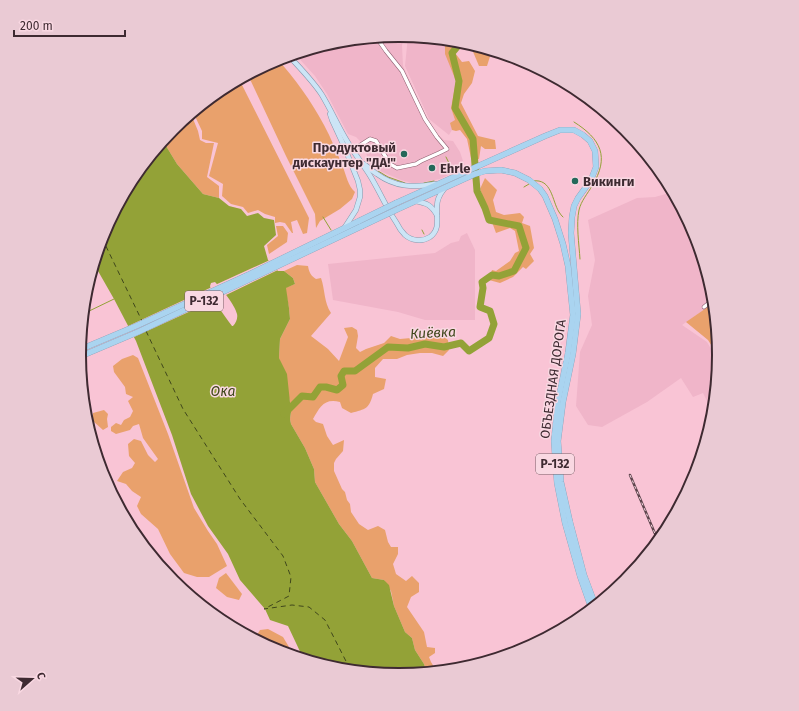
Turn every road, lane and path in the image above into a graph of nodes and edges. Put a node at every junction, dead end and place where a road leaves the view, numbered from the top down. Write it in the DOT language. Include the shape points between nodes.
graph roads {
  1 [pos="380,43"];
  2 [pos="294,61"];
  3 [pos="329,108"];
  4 [pos="353,150"];
  5 [pos="359,160"];
  6 [pos="443,185"];
  7 [pos="414,201"];
  8 [pos="397,206"];
  9 [pos="438,218"];
  10 [pos="360,224"];
  11 [pos="345,228"];
  12 [pos="327,240"];
  13 [pos="708,304"];
  14 [pos="704,307"];
  15 [pos="575,314"];
  16 [pos="86,347"];
  17 [pos="86,354"];
  18 [pos="594,601"];
  19 [pos="590,604"];
  1 -- 4 [label="street" via="402,71 436,137 447,149 416,164 397,168 390,164 376,142 370,139"];
  2 -- 3 [label="main road" via="314,83"];
  3 -- 4 [label="main road"];
  3 -- 11 [label="main road" via="360,190 356,210"];
  4 -- 5 [label="main road"];
  5 -- 6 [label="main road" via="376,174 395,183 414,187"];
  5 -- 9 [label="main road" via="379,191 388,211 406,236 413,240 429,237 437,227"];
  6 -- 7 [label="highway, Р-132"];
  6 -- 8 [label="highway, Р-132"];
  6 -- 9 [label="main road" via="437,206"];
  6 -- 15 [label="highway, Р-132" via="474,174 501,170 515,173 540,189 564,244"];
  6 -- 15 [label="highway, Р-132" via="560,130 574,130 590,141 595,151 596,167 591,180 574,206 572,218"];
  7 -- 8 [label="highway, Р-132"];
  7 -- 9 [label="main road" via="429,205"];
  8 -- 10 [label="highway, Р-132, bridge"];
  10 -- 11 [label="highway, Р-132"];
  10 -- 12 [label="highway, Р-132"];
  11 -- 12 [label="highway, Р-132"];
  12 -- 16 [label="highway, Р-132"];
  12 -- 17 [label="highway, Р-132" via="138,332"];
  13 -- 14 [label="street"];
  15 -- 18 [label="highway, ОБЪЕЗДНАЯ ДОРОГА / Р-132" via="573,354 558,441 562,482 570,522"];
  15 -- 19 [label="highway, ОБЪЕЗДНАЯ ДОРОГА / Р-132" via="558,401 554,441 556,483"];
}
